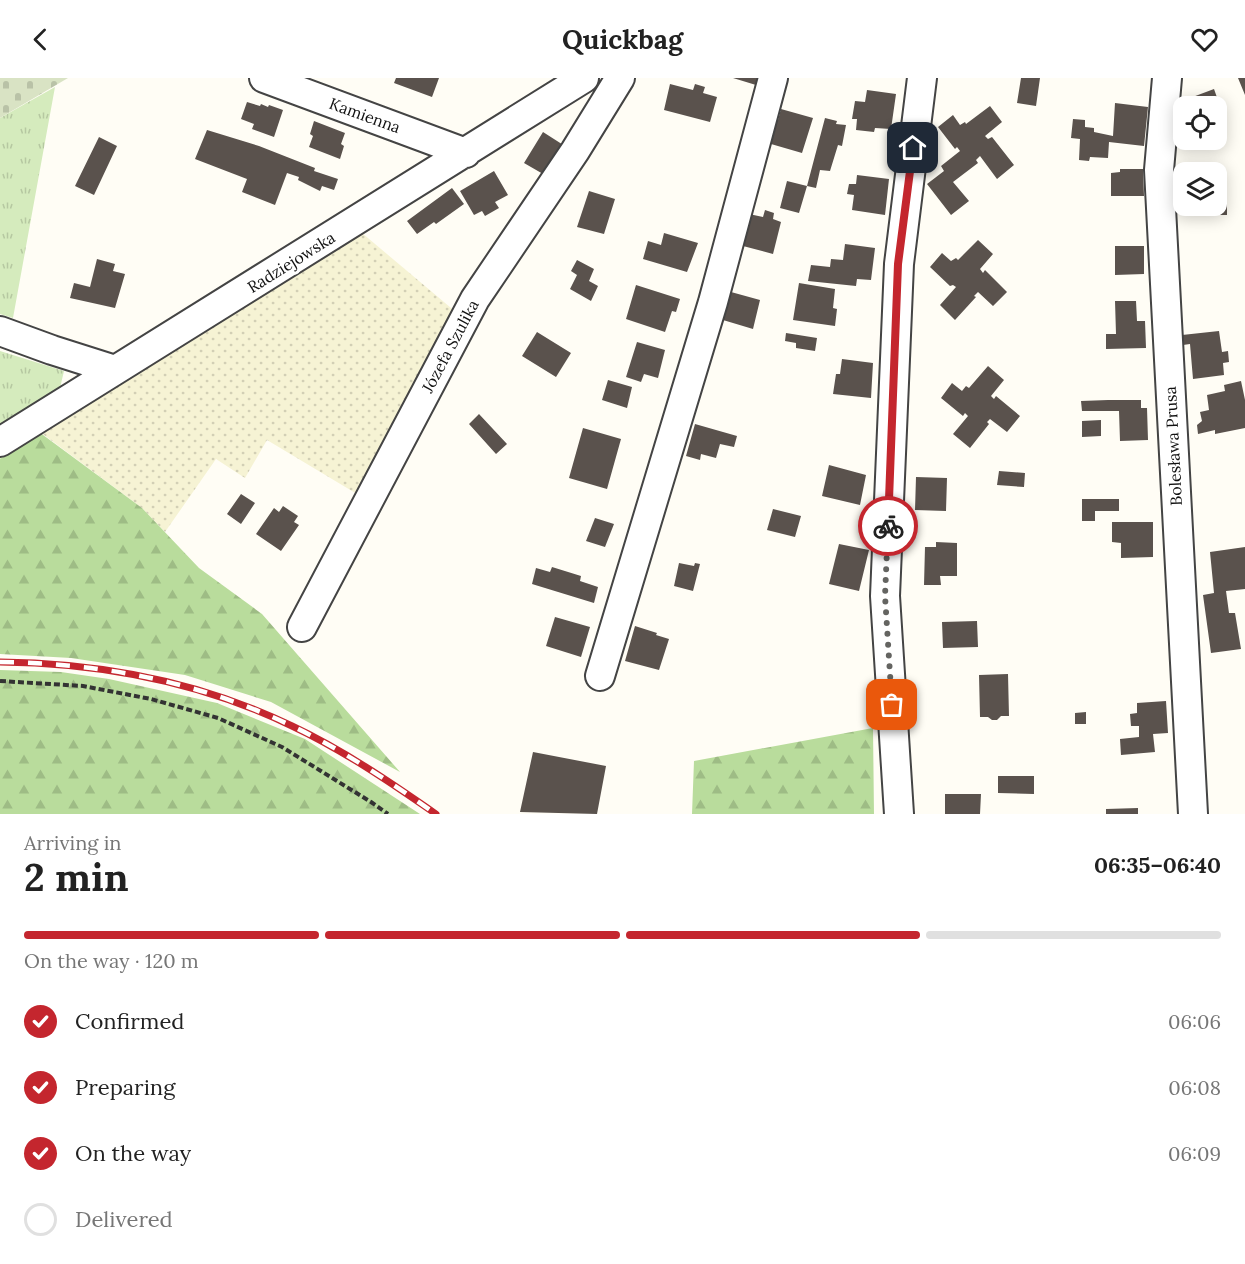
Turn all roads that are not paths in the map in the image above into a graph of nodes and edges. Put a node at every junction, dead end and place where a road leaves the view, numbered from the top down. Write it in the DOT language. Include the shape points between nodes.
graph roads {
  1 [pos="264,78"];
  2 [pos="584,78"];
  3 [pos="620,78"];
  4 [pos="773,78"];
  5 [pos="922,78"];
  6 [pos="1167,78"];
  7 [pos="466,153"];
  8 [pos="0,331"];
  9 [pos="115,370"];
  10 [pos="0,442"];
  11 [pos="302,627"];
  12 [pos="600,676"];
  13 [pos="899,814"];
  14 [pos="1193,814"];
  1 -- 7 [label="street, Kamienna"];
  2 -- 7 [label="street"];
  3 -- 11 [label="street, Józefa Szulika" via="475,299"];
  4 -- 12 [label="street" via="713,302"];
  5 -- 13 [label="street" via="898,264 885,596"];
  6 -- 14 [label="street, Bolesława Prusa" via="1158,170"];
  7 -- 9 [label="street, Radziejowska"];
  8 -- 9 [label="street"];
  9 -- 10 [label="street, Radziejowska"];
}
